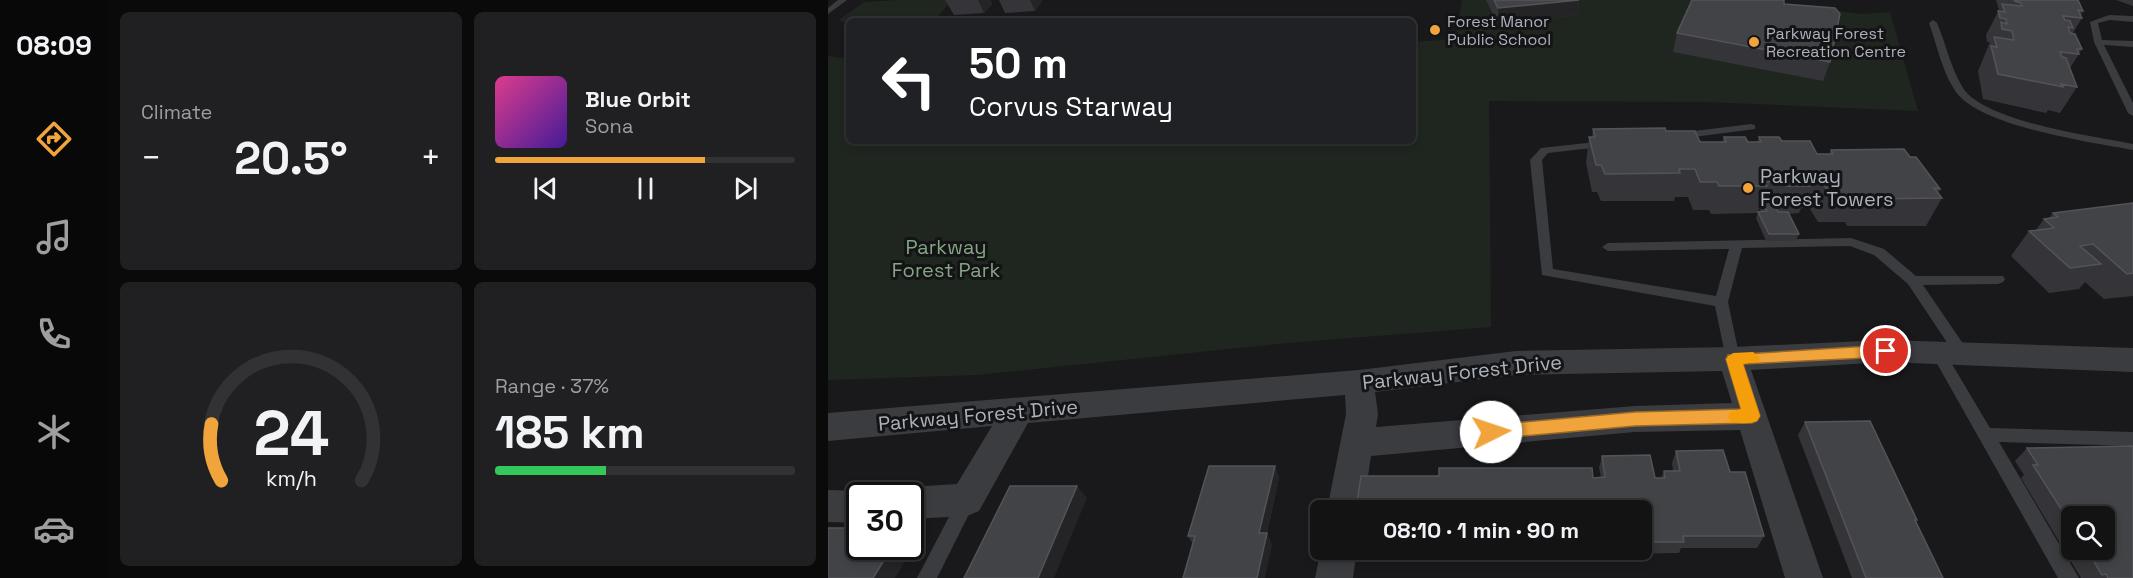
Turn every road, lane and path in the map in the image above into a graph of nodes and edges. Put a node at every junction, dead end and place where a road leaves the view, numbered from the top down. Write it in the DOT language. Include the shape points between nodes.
graph roads {
  1 [pos="843,0"];
  2 [pos="828,12"];
  3 [pos="2133,19"];
  4 [pos="1933,23"];
  5 [pos="2098,42"];
  6 [pos="2133,45"];
  7 [pos="2116,79"];
  8 [pos="2133,85"];
  9 [pos="2133,113"];
  10 [pos="1751,128"];
  11 [pos="1670,136"];
  12 [pos="1623,142"];
  13 [pos="2133,147"];
  14 [pos="1737,244"];
  15 [pos="1608,247"];
  16 [pos="1998,279"];
  17 [pos="1913,281"];
  18 [pos="1721,302"];
  19 [pos="1950,354"];
  20 [pos="1733,359"];
  21 [pos="2129,365"];
  22 [pos="1359,382"];
  23 [pos="1018,412"];
  24 [pos="1752,416"];
  25 [pos="828,427"];
  26 [pos="1986,435"];
  27 [pos="2133,439"];
  28 [pos="1355,443"];
  29 [pos="967,500"];
  30 [pos="1346,500"];
  31 [pos="924,502"];
  32 [pos="828,506"];
  33 [pos="846,507"];
  34 [pos="1337,560"];
  35 [pos="927,578"];
  36 [pos="1334,578"];
  37 [pos="1804,578"];
  38 [pos="2069,578"];
  1 -- 2 [label="lane"];
  3 -- 5 [label="lane" via="2094,22"];
  4 -- 13 [label="lane" via="1961,93 1982,111"];
  5 -- 6 [label="lane"];
  5 -- 7 [label="lane"];
  7 -- 8 [label="lane"];
  7 -- 9 [label="lane"];
  10 -- 11 [label="lane"];
  12 -- 18 [label="lane" via="1545,150 1536,160 1547,272"];
  14 -- 15 [label="lane"];
  14 -- 17 [label="lane" via="1851,242 1879,252"];
  14 -- 18 [label="lane"];
  16 -- 17 [label="lane"];
  17 -- 19 [label="lane"];
  18 -- 20 [label="lane"];
  19 -- 20 [label="street, Parkway Forest Drive" via="1886,351"];
  19 -- 21 [label="street, Parkway Forest Drive"];
  19 -- 26 [label="lane"];
  20 -- 22 [label="street, Parkway Forest Drive" via="1516,363"];
  20 -- 24 [label="street"];
  22 -- 23 [label="street, Parkway Forest Drive"];
  22 -- 28 [label="street" via="1362,414"];
  23 -- 25 [label="street, Parkway Forest Drive"];
  23 -- 29 [label="street"];
  24 -- 28 [label="street" via="1635,419"];
  24 -- 37 [label="street"];
  26 -- 27 [label="lane"];
  26 -- 38 [label="lane"];
  28 -- 30 [label="street"];
  29 -- 31 [label="street"];
  29 -- 35 [label="lane"];
  32 -- 33 [label="street"];
  34 -- 36 [label="street"];
}
